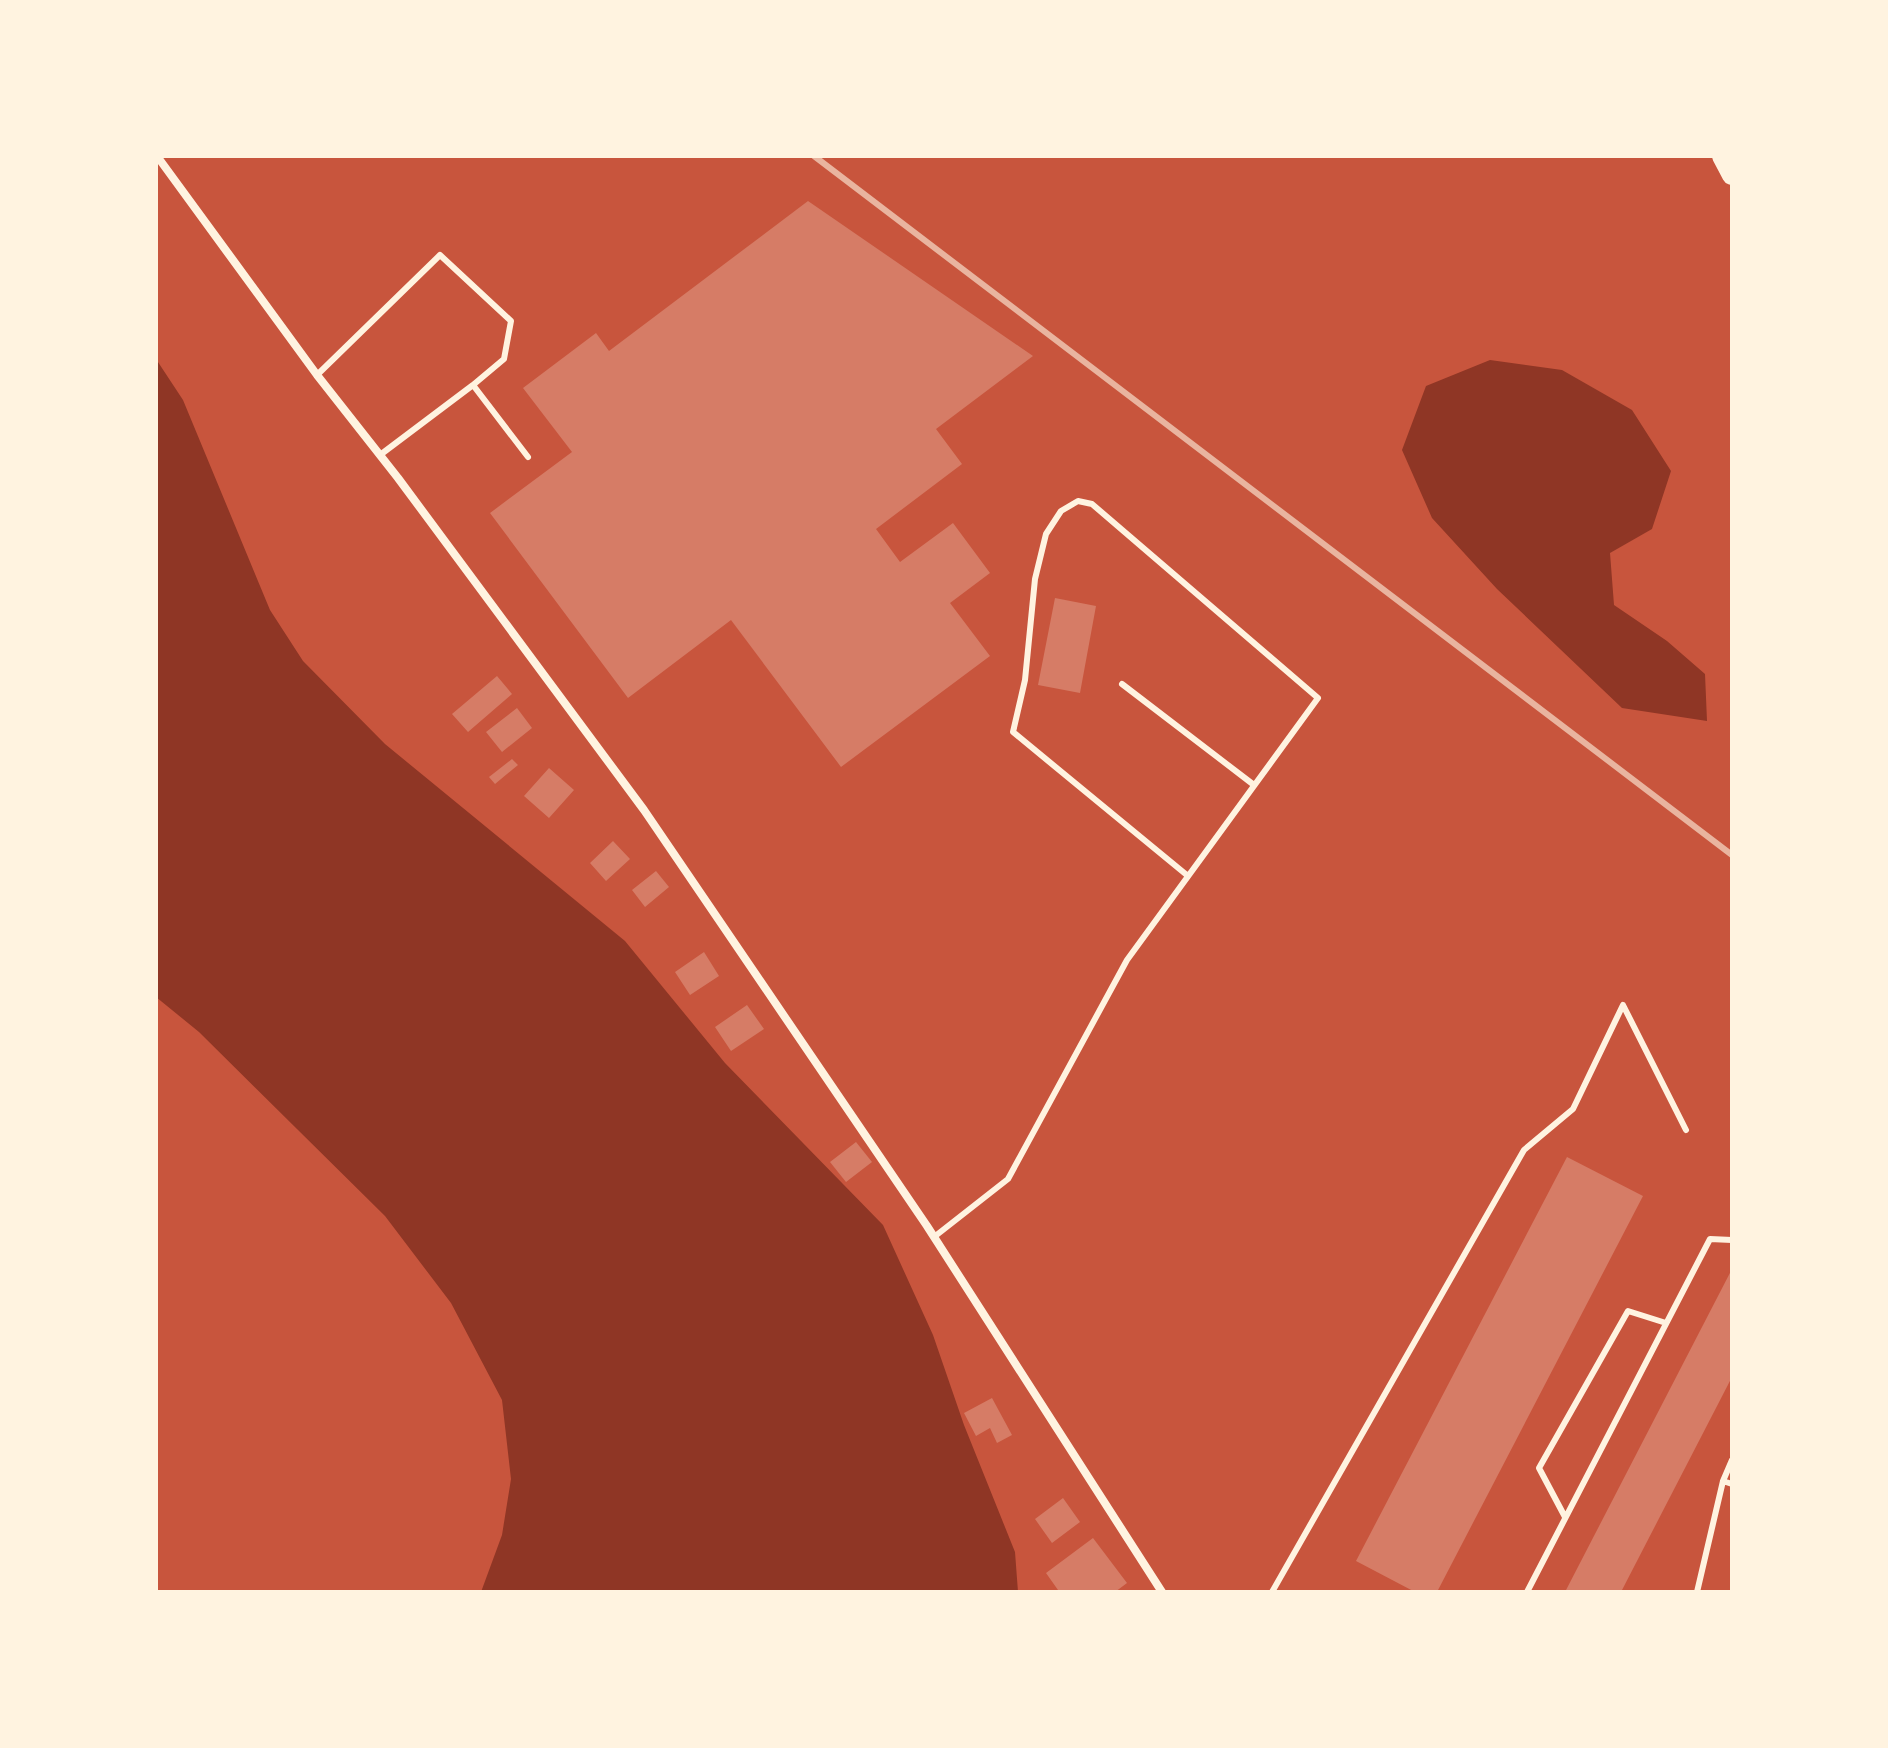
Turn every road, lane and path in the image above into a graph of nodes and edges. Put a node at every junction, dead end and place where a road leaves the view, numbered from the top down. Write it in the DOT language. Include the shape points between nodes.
graph roads {
  1 [pos="157,156"];
  2 [pos="1722,156"];
  3 [pos="1732,175"];
  4 [pos="317,375"];
  5 [pos="473,385"];
  6 [pos="380,455"];
  7 [pos="528,457"];
  8 [pos="1122,684"];
  9 [pos="1254,785"];
  10 [pos="1188,876"];
  11 [pos="1686,1130"];
  12 [pos="934,1237"];
  13 [pos="1732,1240"];
  14 [pos="1666,1323"];
  15 [pos="1732,1460"];
  16 [pos="1723,1481"];
  17 [pos="1732,1484"];
  18 [pos="1565,1517"];
  19 [pos="1162,1592"];
  20 [pos="1272,1592"];
  21 [pos="1527,1592"];
  22 [pos="1697,1592"];
  1 -- 4 [label="street"];
  2 -- 3 [label="highway"];
  4 -- 5 [label="lane" via="440,255 511,321 504,359"];
  4 -- 6 [label="street"];
  5 -- 6 [label="lane"];
  5 -- 7 [label="lane"];
  6 -- 12 [label="street" via="644,810"];
  8 -- 9 [label="lane"];
  9 -- 10 [label="lane"];
  9 -- 10 [label="lane" via="1318,698 1092,504 1078,501 1061,511 1046,534 1035,579 1025,680 1013,732"];
  10 -- 12 [label="lane" via="1127,960 1008,1179"];
  11 -- 20 [label="lane" via="1623,1005 1573,1109 1524,1150"];
  12 -- 19 [label="street"];
  13 -- 14 [label="lane" via="1710,1239"];
  14 -- 18 [label="lane"];
  14 -- 18 [label="lane" via="1628,1311 1539,1468"];
  15 -- 16 [label="lane"];
  16 -- 17 [label="lane"];
  16 -- 22 [label="lane"];
  18 -- 21 [label="lane"];
}
